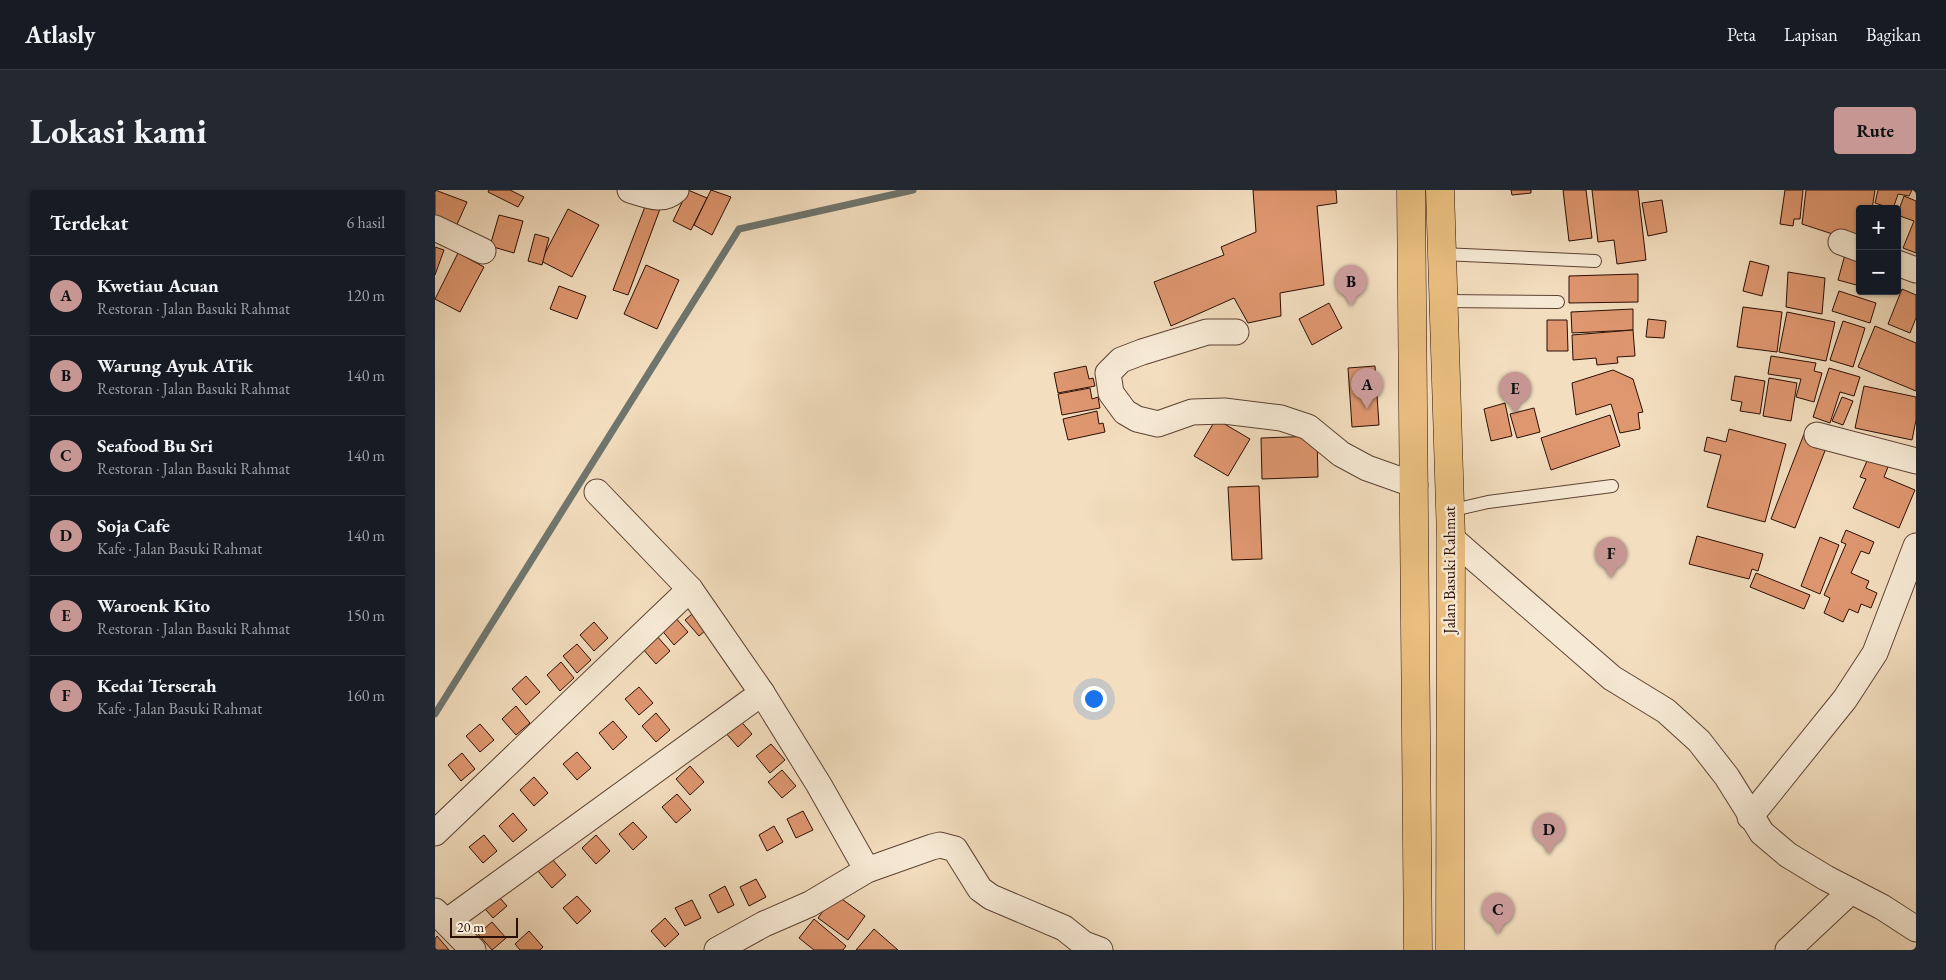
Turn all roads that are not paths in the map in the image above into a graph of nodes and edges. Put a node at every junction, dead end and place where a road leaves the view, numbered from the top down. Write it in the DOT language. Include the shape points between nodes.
graph roads {
  1 [pos="630,190"];
  2 [pos="676,190"];
  3 [pos="1411,190"];
  4 [pos="1440,190"];
  5 [pos="435,228"];
  6 [pos="483,251"];
  7 [pos="1442,254"];
  8 [pos="1595,261"];
  9 [pos="1901,264"];
  10 [pos="1916,270"];
  11 [pos="1444,301"];
  12 [pos="1558,302"];
  13 [pos="1236,332"];
  14 [pos="1817,435"];
  15 [pos="1916,461"];
  16 [pos="1415,485"];
  17 [pos="1612,486"];
  18 [pos="597,492"];
  19 [pos="1449,511"];
  20 [pos="1451,538"];
  21 [pos="1914,558"];
  22 [pos="690,589"];
  23 [pos="761,693"];
  24 [pos="1751,817"];
  25 [pos="435,833"];
  26 [pos="867,870"];
  27 [pos="1851,891"];
  28 [pos="440,916"];
  29 [pos="1916,929"];
  30 [pos="1089,948"];
  31 [pos="473,950"];
  32 [pos="717,950"];
  33 [pos="1418,950"];
  34 [pos="1450,950"];
  35 [pos="1788,950"];
  1 -- 2 [label="street" via="657,198 669,197"];
  3 -- 16 [label="highway, Jalan Basuki Rahmat"];
  4 -- 7 [label="highway, Jalan Basuki Rahmat"];
  5 -- 6 [label="street"];
  7 -- 8 [label="lane"];
  7 -- 11 [label="highway, Jalan Basuki Rahmat"];
  9 -- 10 [label="street"];
  11 -- 12 [label="lane"];
  11 -- 19 [label="highway, Jalan Basuki Rahmat"];
  13 -- 16 [label="street" via="1207,332 1121,360 1108,372 1111,393 1125,412 1158,424 1192,412 1224,411 1294,422 1308,427 1341,454 1367,468"];
  14 -- 15 [label="street"];
  16 -- 33 [label="highway, Jalan Basuki Rahmat"];
  17 -- 19 [label="lane" via="1488,502"];
  18 -- 22 [label="street"];
  19 -- 20 [label="highway, Jalan Basuki Rahmat"];
  20 -- 24 [label="street" via="1612,678 1666,711 1699,741 1727,777"];
  20 -- 34 [label="highway, Jalan Basuki Rahmat"];
  21 -- 24 [label="street" via="1870,660 1845,699"];
  22 -- 23 [label="street"];
  22 -- 25 [label="street"];
  23 -- 26 [label="street"];
  23 -- 28 [label="street"];
  24 -- 27 [label="street" via="1762,833 1788,856"];
  26 -- 30 [label="street" via="932,847 948,846 955,849 980,889 991,897 1064,928"];
  26 -- 32 [label="street" via="809,904"];
  27 -- 29 [label="street" via="1882,906"];
  27 -- 35 [label="street"];
  28 -- 31 [label="street"];
}
